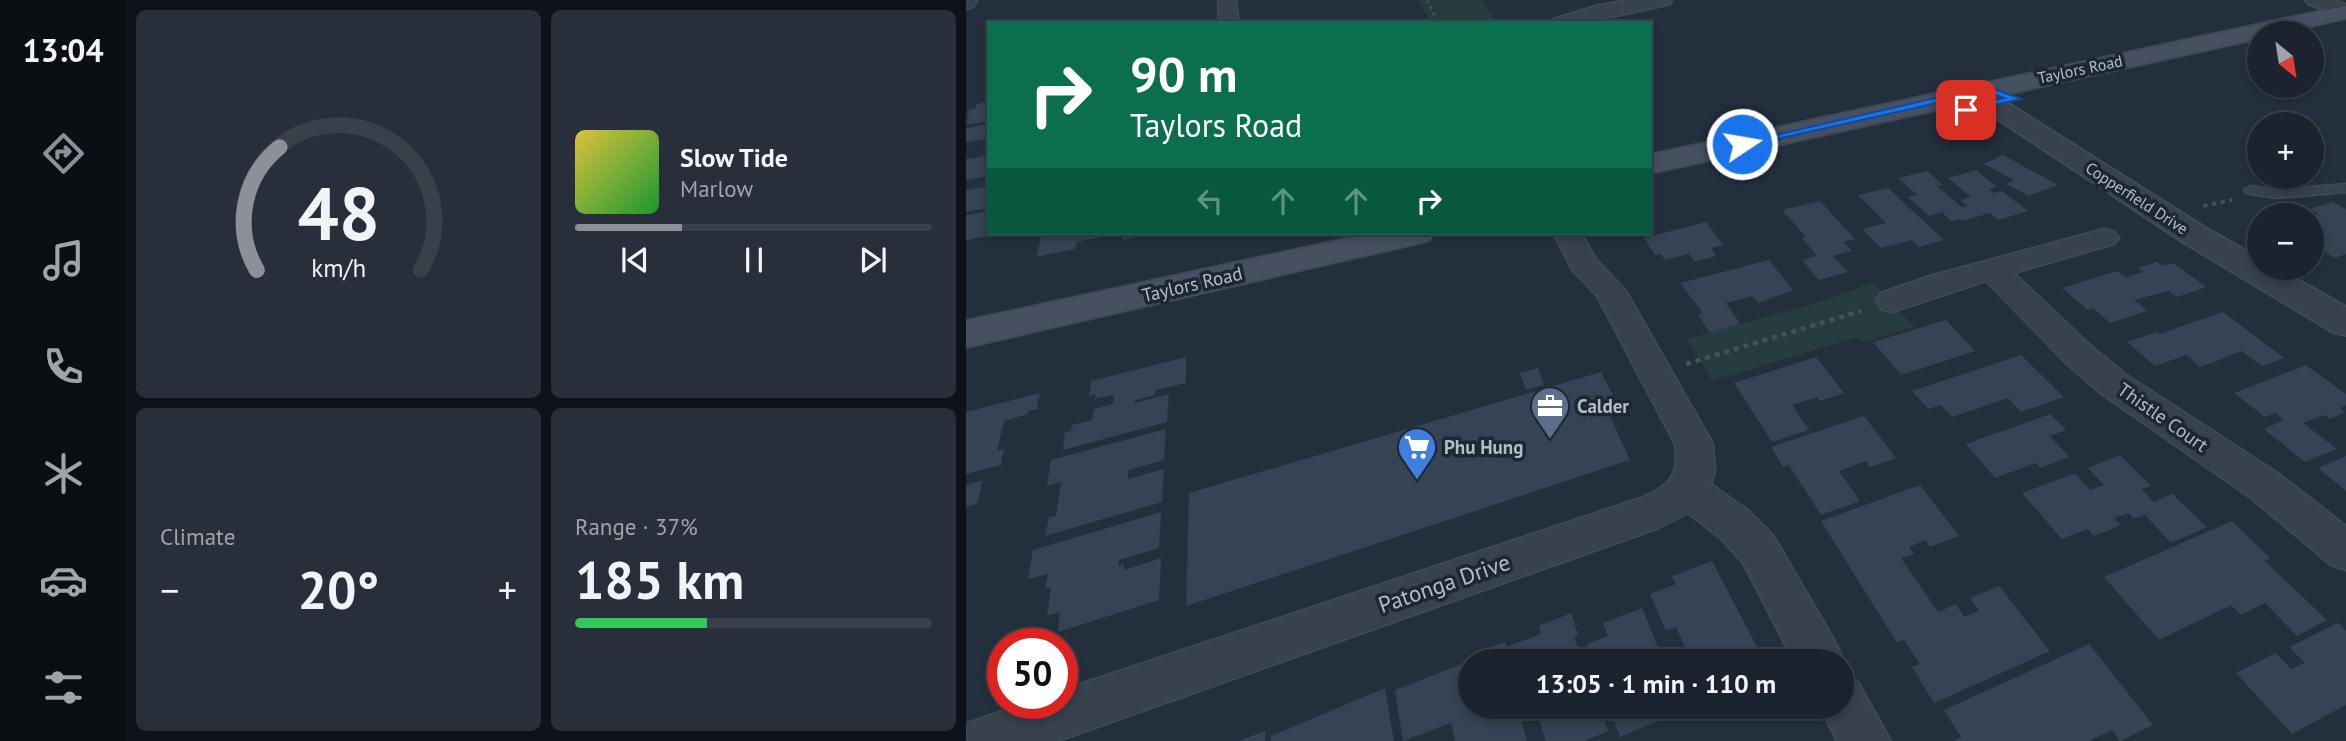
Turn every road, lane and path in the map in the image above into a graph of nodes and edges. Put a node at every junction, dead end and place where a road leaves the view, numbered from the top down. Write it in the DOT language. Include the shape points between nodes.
graph roads {
  1 [pos="1227,0"];
  2 [pos="1427,0"];
  3 [pos="1663,0"];
  4 [pos="2316,0"];
  5 [pos="2337,0"];
  6 [pos="2346,3"];
  7 [pos="2346,12"];
  8 [pos="1228,21"];
  9 [pos="1437,21"];
  10 [pos="1567,21"];
  11 [pos="2346,24"];
  12 [pos="2324,29"];
  13 [pos="2247,46"];
  14 [pos="1998,97"];
  15 [pos="1652,164"];
  16 [pos="1652,181"];
  17 [pos="2346,188"];
  18 [pos="2251,190"];
  19 [pos="1402,235"];
  20 [pos="1568,235"];
  21 [pos="1592,235"];
  22 [pos="2104,238"];
  23 [pos="1325,245"];
  24 [pos="2247,258"];
  25 [pos="1992,269"];
  26 [pos="2278,280"];
  27 [pos="1611,291"];
  28 [pos="1892,301"];
  29 [pos="966,314"];
  30 [pos="2346,323"];
  31 [pos="966,334"];
  32 [pos="1656,373"];
  33 [pos="1687,489"];
  34 [pos="2346,551"];
  35 [pos="1813,649"];
  36 [pos="1852,719"];
  37 [pos="986,741"];
  38 [pos="1865,741"];
  1 -- 8 [label="street"];
  2 -- 9 [label="path"];
  3 -- 10 [label="street"];
  4 -- 7 [label="street"];
  5 -- 6 [label="street"];
  7 -- 14 [label="main road, Taylors Road"];
  11 -- 12 [label="main road"];
  13 -- 14 [label="main road, Taylors Road"];
  14 -- 15 [label="main road, Taylors Road"];
  14 -- 16 [label="main road, Taylors Road"];
  14 -- 24 [label="street, Copperfield Drive" via="2185,212"];
  17 -- 18 [label="lane" via="2276,194"];
  19 -- 23 [label="main road, Taylors Road"];
  20 -- 27 [label="street" via="1584,264"];
  21 -- 27 [label="street" via="1604,258"];
  22 -- 25 [label="street"];
  23 -- 29 [label="main road, Taylors Road"];
  23 -- 31 [label="main road, Taylors Road"];
  25 -- 28 [label="street"];
  25 -- 34 [label="street, Thistle Court" via="2112,383 2265,486"];
  26 -- 30 [label="street, Copperfield Drive"];
  27 -- 32 [label="street"];
  28 -- 32 [label="path"];
  32 -- 33 [label="street" via="1694,444 1695,478"];
  33 -- 35 [label="street" via="1758,549"];
  33 -- 37 [label="street, Patonga Drive" via="1659,509"];
  36 -- 38 [label="street"];
}
